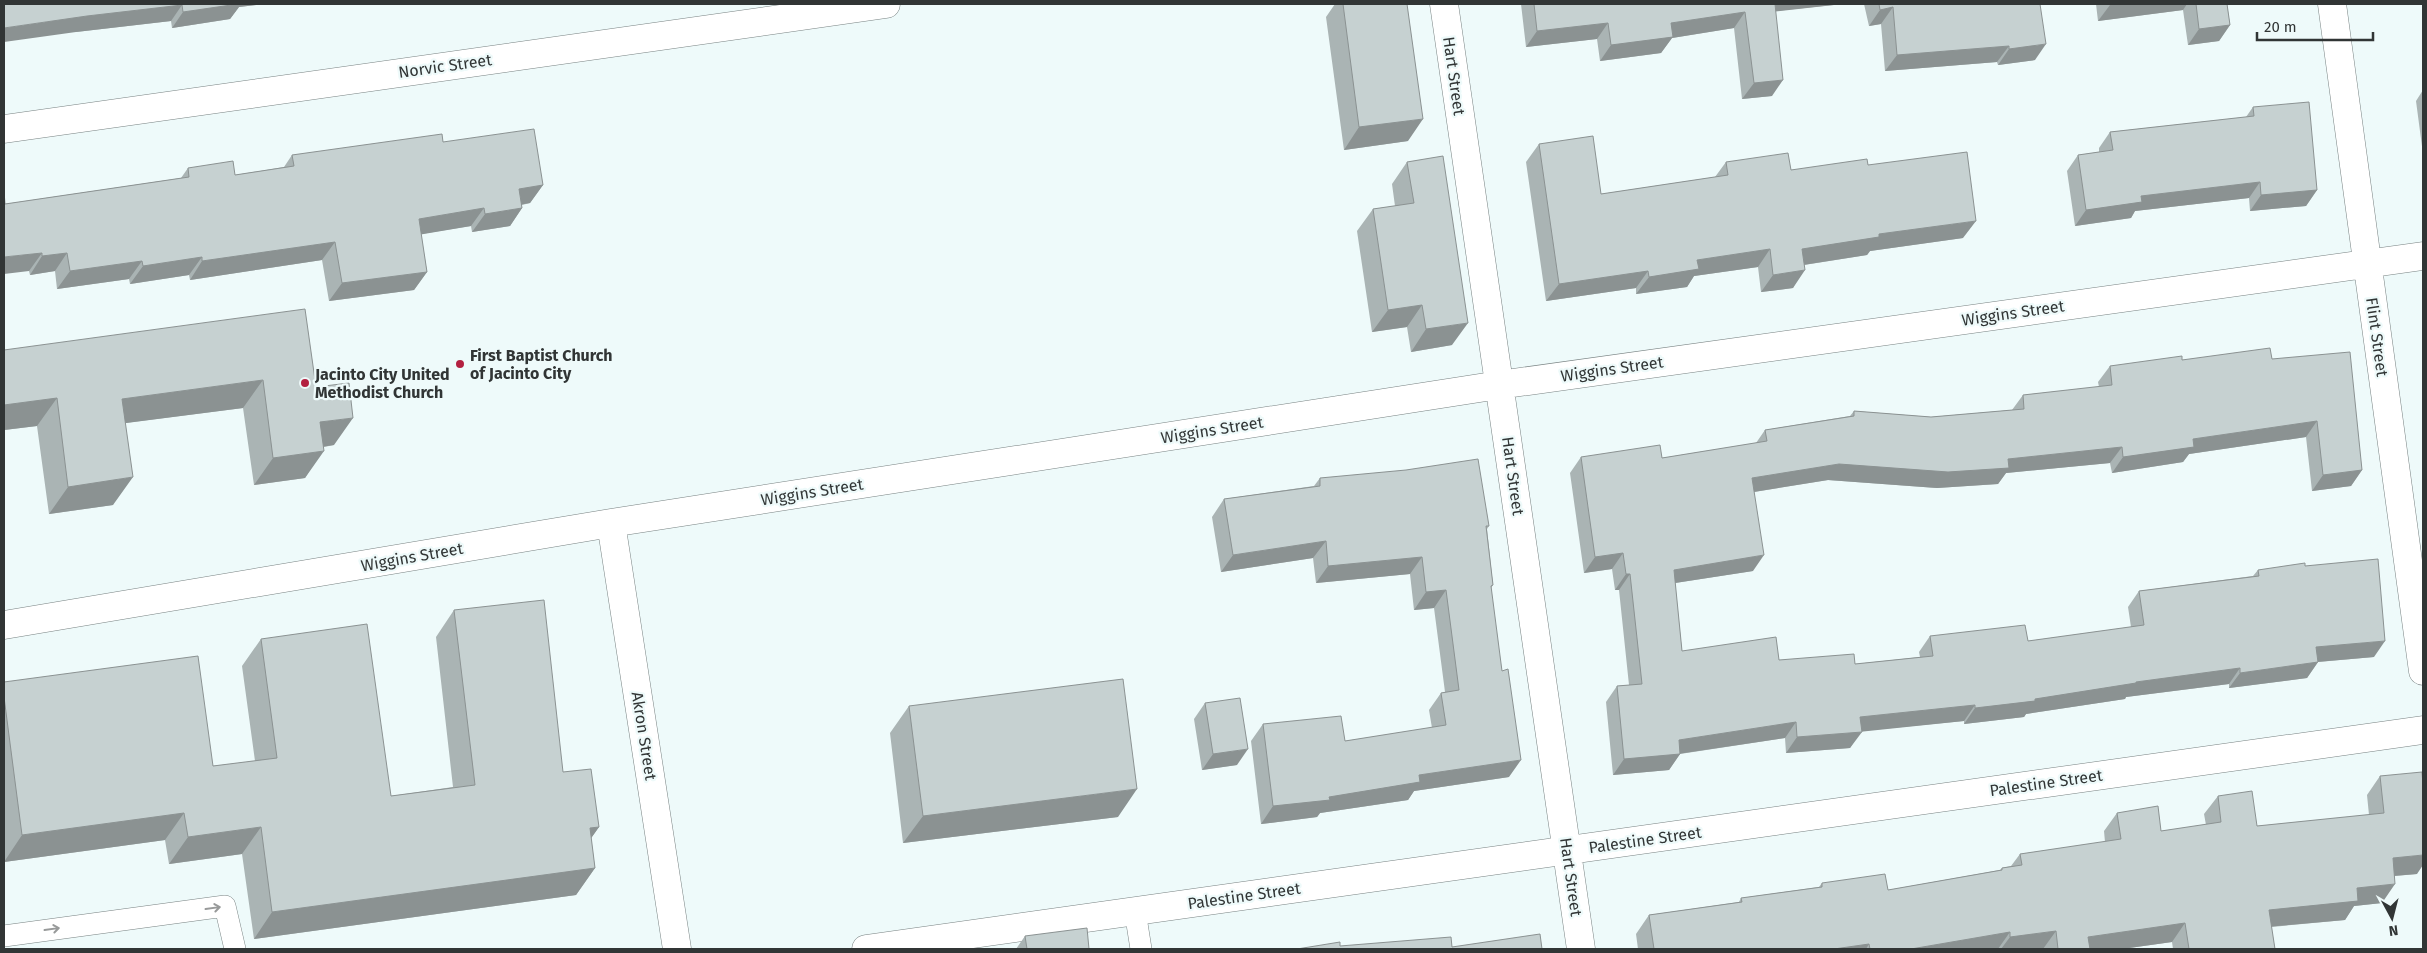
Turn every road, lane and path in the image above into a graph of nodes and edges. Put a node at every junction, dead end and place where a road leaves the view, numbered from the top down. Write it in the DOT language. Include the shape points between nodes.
graph roads {
  1 [pos="886,4"];
  2 [pos="1444,4"];
  3 [pos="2332,4"];
  4 [pos="4,129"];
  5 [pos="2423,256"];
  6 [pos="2367,264"];
  7 [pos="1499,385"];
  8 [pos="611,523"];
  9 [pos="4,626"];
  10 [pos="2423,671"];
  11 [pos="2423,730"];
  12 [pos="1567,850"];
  13 [pos="1135,911"];
  14 [pos="4,936"];
  15 [pos="235,949"];
  16 [pos="677,949"];
  17 [pos="866,949"];
  18 [pos="1141,949"];
  19 [pos="1581,949"];
  1 -- 4 [label="street, Norvic Street"];
  2 -- 7 [label="street, Hart Street"];
  3 -- 6 [label="street, Flint Street"];
  5 -- 6 [label="street, Wiggins Street"];
  6 -- 7 [label="street, Wiggins Street"];
  6 -- 10 [label="street, Flint Street"];
  7 -- 8 [label="street, Wiggins Street"];
  7 -- 12 [label="street, Hart Street"];
  8 -- 9 [label="street, Wiggins Street"];
  8 -- 16 [label="street, Akron Street"];
  11 -- 12 [label="street, Palestine Street"];
  12 -- 13 [label="street, Palestine Street"];
  12 -- 19 [label="street, Hart Street"];
  13 -- 17 [label="street, Palestine Street"];
  13 -- 18 [label="lane"];
  14 -- 15 [label="lane, one-way" via="225,906"];
}
